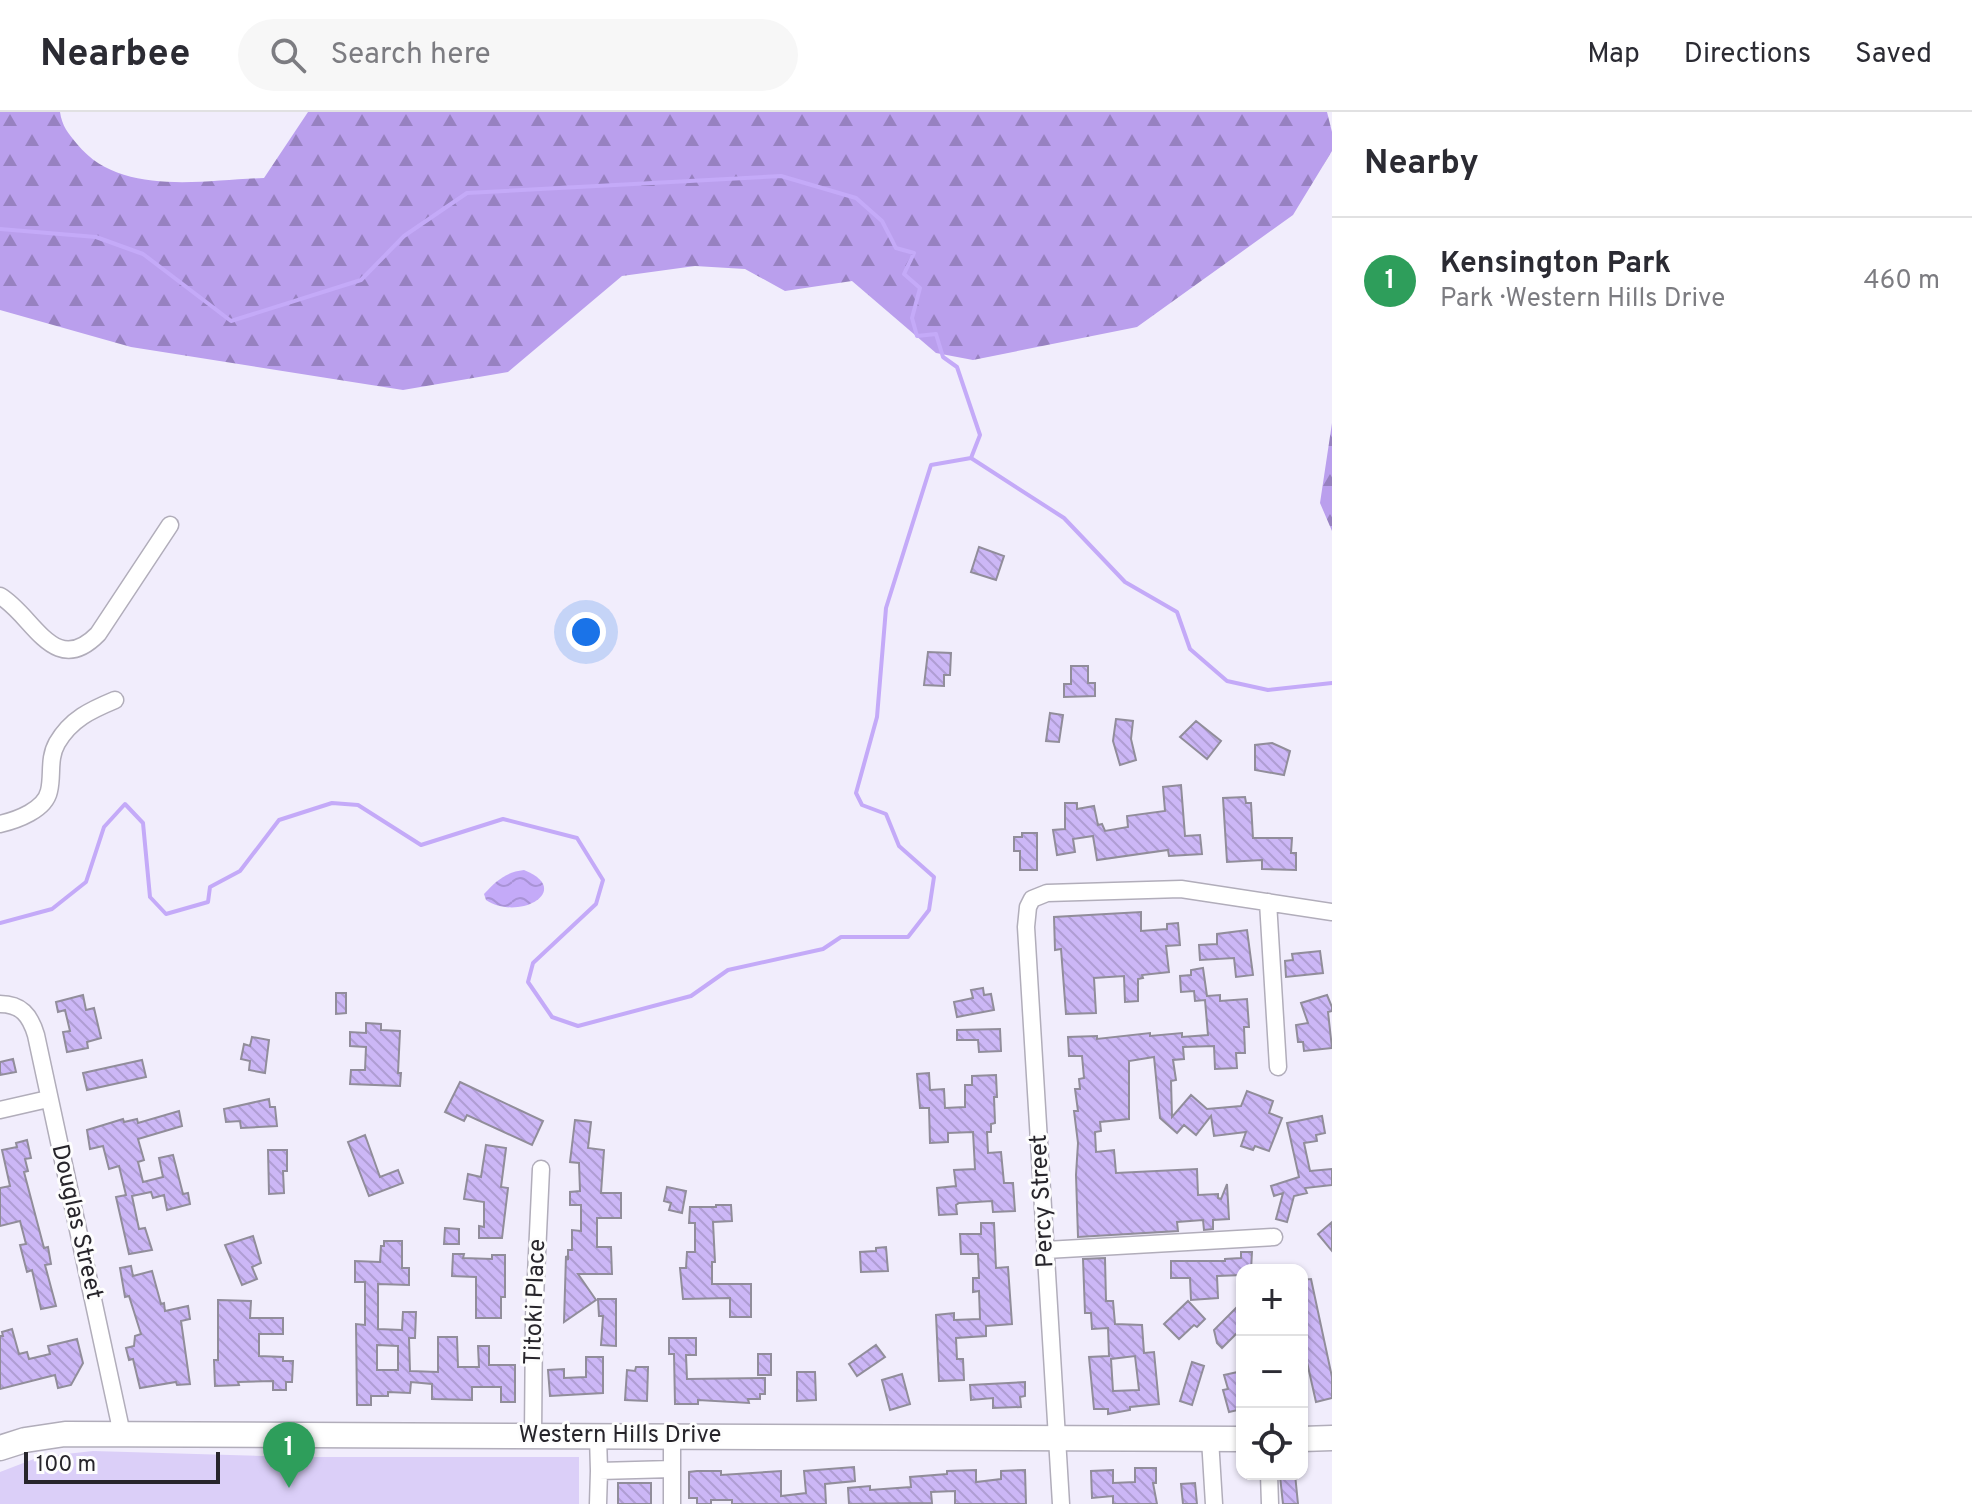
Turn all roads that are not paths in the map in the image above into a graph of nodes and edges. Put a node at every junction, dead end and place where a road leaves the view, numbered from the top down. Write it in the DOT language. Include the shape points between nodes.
graph roads {
  1 [pos="170,525"];
  2 [pos="0,596"];
  3 [pos="115,700"];
  4 [pos="0,824"];
  5 [pos="1268,902"];
  6 [pos="1332,912"];
  7 [pos="0,1004"];
  8 [pos="1278,1067"];
  9 [pos="48,1099"];
  10 [pos="0,1110"];
  11 [pos="541,1169"];
  12 [pos="1274,1237"];
  13 [pos="1046,1250"];
  14 [pos="122,1434"];
  15 [pos="533,1436"];
  16 [pos="598,1436"];
  17 [pos="672,1436"];
  18 [pos="1057,1438"];
  19 [pos="1332,1438"];
  20 [pos="1210,1439"];
  21 [pos="1236,1439"];
  22 [pos="1308,1439"];
  23 [pos="0,1448"];
  24 [pos="672,1469"];
  25 [pos="599,1471"];
  26 [pos="1269,1480"];
  27 [pos="598,1504"];
  28 [pos="672,1504"];
  29 [pos="1061,1504"];
  30 [pos="1214,1504"];
  31 [pos="1270,1504"];
  1 -- 2 [label="street" via="88,645 61,649 50,644"];
  3 -- 4 [label="street" via="84,713 64,732 55,745 49,792 41,806"];
  5 -- 6 [label="street"];
  5 -- 8 [label="street"];
  5 -- 13 [label="street, Percy Street" via="1149,888 1058,892 1032,899 1026,927"];
  7 -- 9 [label="street, Douglas Street" via="25,1011 36,1035"];
  9 -- 10 [label="street"];
  9 -- 14 [label="street, Douglas Street"];
  11 -- 15 [label="street, Titoki Place"];
  12 -- 13 [label="street"];
  13 -- 18 [label="street, Percy Street"];
  14 -- 15 [label="highway, Western Hills Drive"];
  14 -- 23 [label="highway, Western Hills Drive" via="65,1434"];
  15 -- 16 [label="highway, Western Hills Drive"];
  16 -- 17 [label="highway, Western Hills Drive"];
  16 -- 25 [label="street"];
  17 -- 18 [label="highway, Western Hills Drive"];
  17 -- 24 [label="street"];
  18 -- 20 [label="highway, Western Hills Drive"];
  18 -- 29 [label="street, Percy Street"];
  19 -- 22 [label="highway"];
  20 -- 21 [label="highway, Western Hills Drive"];
  20 -- 30 [label="street"];
  24 -- 25 [label="street"];
  24 -- 28 [label="street"];
  25 -- 27 [label="street"];
  26 -- 31 [label="street"];
}
